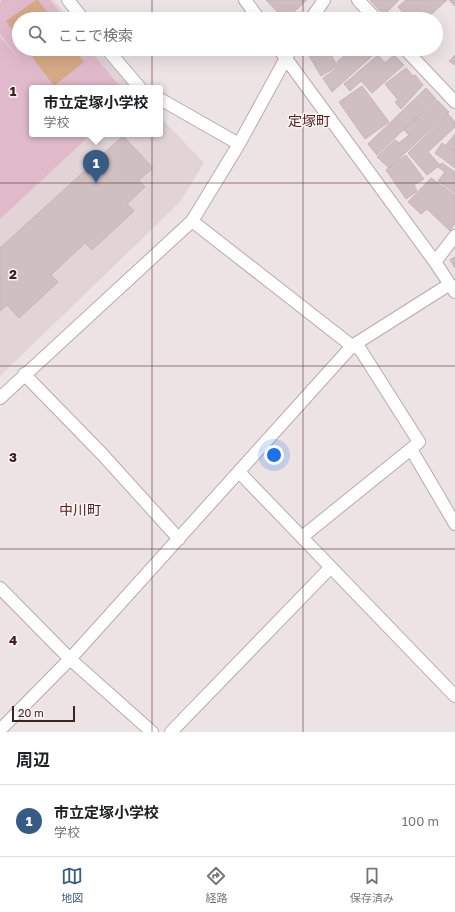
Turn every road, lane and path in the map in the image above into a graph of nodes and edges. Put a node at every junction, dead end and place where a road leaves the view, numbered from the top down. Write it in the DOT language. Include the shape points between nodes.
graph roads {
  1 [pos="68,0"];
  2 [pos="245,0"];
  3 [pos="324,0"];
  4 [pos="358,0"];
  5 [pos="77,12"];
  6 [pos="254,12"];
  7 [pos="316,12"];
  8 [pos="369,12"];
  9 [pos="113,56"];
  10 [pos="283,56"];
  11 [pos="288,56"];
  12 [pos="412,56"];
  13 [pos="137,85"];
  14 [pos="163,101"];
  15 [pos="455,102"];
  16 [pos="239,144"];
  17 [pos="192,221"];
  18 [pos="455,236"];
  19 [pos="435,262"];
  20 [pos="452,288"];
  21 [pos="352,346"];
  22 [pos="24,374"];
  23 [pos="0,398"];
  24 [pos="411,449"];
  25 [pos="239,472"];
  26 [pos="455,524"];
  27 [pos="302,537"];
  28 [pos="179,539"];
  29 [pos="331,567"];
  30 [pos="0,588"];
  31 [pos="70,659"];
  32 [pos="455,696"];
  33 [pos="0,730"];
  34 [pos="152,732"];
  35 [pos="171,732"];
  1 -- 5 [label="street"];
  2 -- 6 [label="street"];
  3 -- 7 [label="street"];
  4 -- 8 [label="street"];
  9 -- 13 [label="street"];
  10 -- 16 [label="street"];
  11 -- 19 [label="street"];
  12 -- 15 [label="street"];
  14 -- 16 [label="street"];
  16 -- 17 [label="street"];
  17 -- 21 [label="street"];
  17 -- 22 [label="street"];
  18 -- 19 [label="street"];
  19 -- 20 [label="street"];
  20 -- 21 [label="street"];
  21 -- 24 [label="street" via="360,349 419,442"];
  21 -- 25 [label="street"];
  22 -- 23 [label="street"];
  22 -- 28 [label="street" via="102,454"];
  24 -- 26 [label="street"];
  24 -- 27 [label="street"];
  25 -- 27 [label="street"];
  25 -- 28 [label="street"];
  27 -- 29 [label="street"];
  28 -- 31 [label="street"];
  29 -- 32 [label="street"];
  29 -- 35 [label="street"];
  30 -- 31 [label="street"];
  31 -- 33 [label="street"];
  31 -- 34 [label="street"];
}
